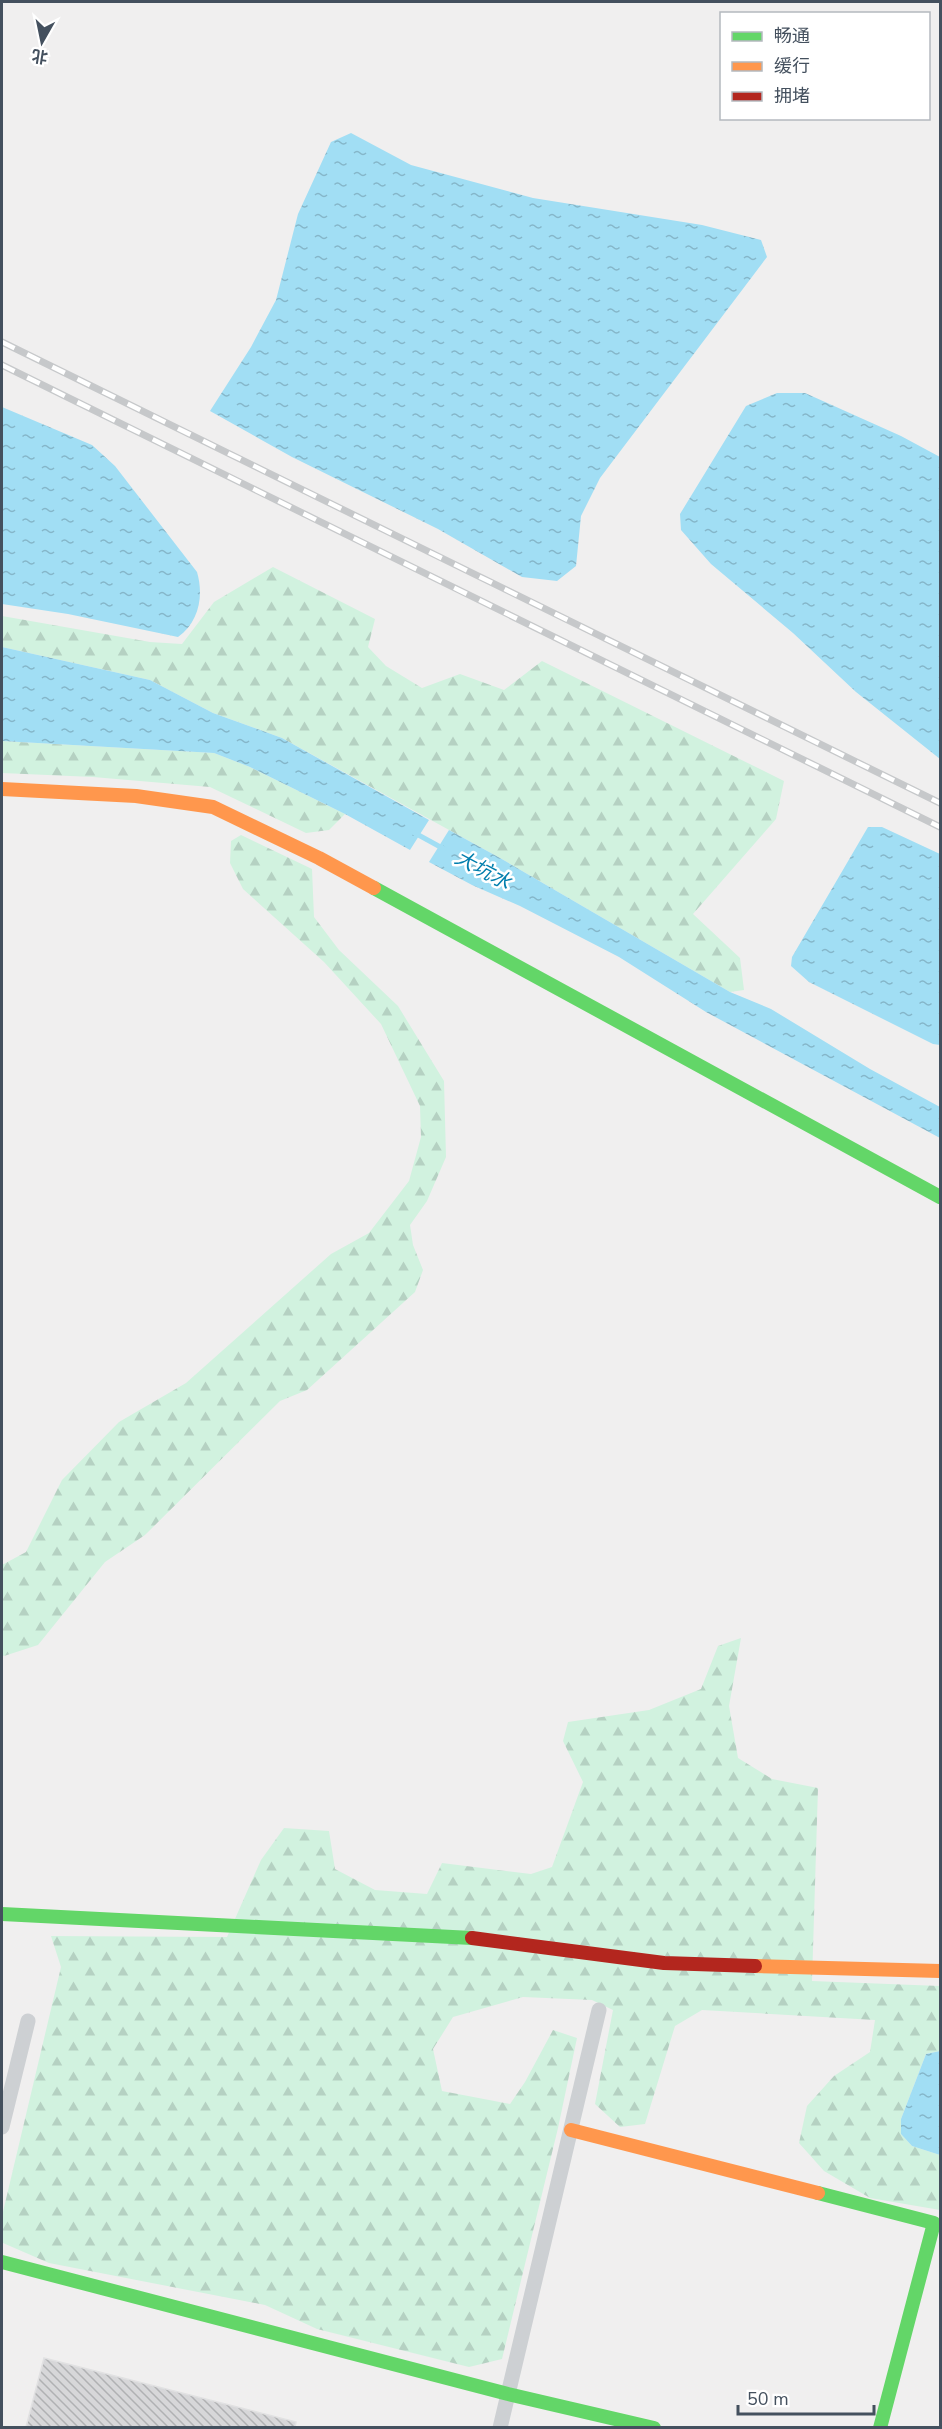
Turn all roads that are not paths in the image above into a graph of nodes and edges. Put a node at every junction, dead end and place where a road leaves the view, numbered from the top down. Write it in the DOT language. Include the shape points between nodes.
graph roads {
  1 [pos="2,789"];
  2 [pos="940,1197"];
  3 [pos="2,1914"];
  4 [pos="940,1971"];
  5 [pos="599,2010"];
  6 [pos="28,2021"];
  7 [pos="2,2127"];
  8 [pos="571,2130"];
  9 [pos="2,2262"];
  10 [pos="508,2394"];
  11 [pos="500,2427"];
  12 [pos="654,2427"];
  13 [pos="880,2427"];
  1 -- 2 [label="street" via="136,796 213,807 319,858"];
  3 -- 4 [label="street" via="482,1939 664,1963"];
  5 -- 8 [label="street"];
  6 -- 7 [label="street"];
  8 -- 10 [label="street"];
  8 -- 13 [label="street" via="934,2223"];
  9 -- 10 [label="street"];
  10 -- 11 [label="street"];
  10 -- 12 [label="street"];
}
